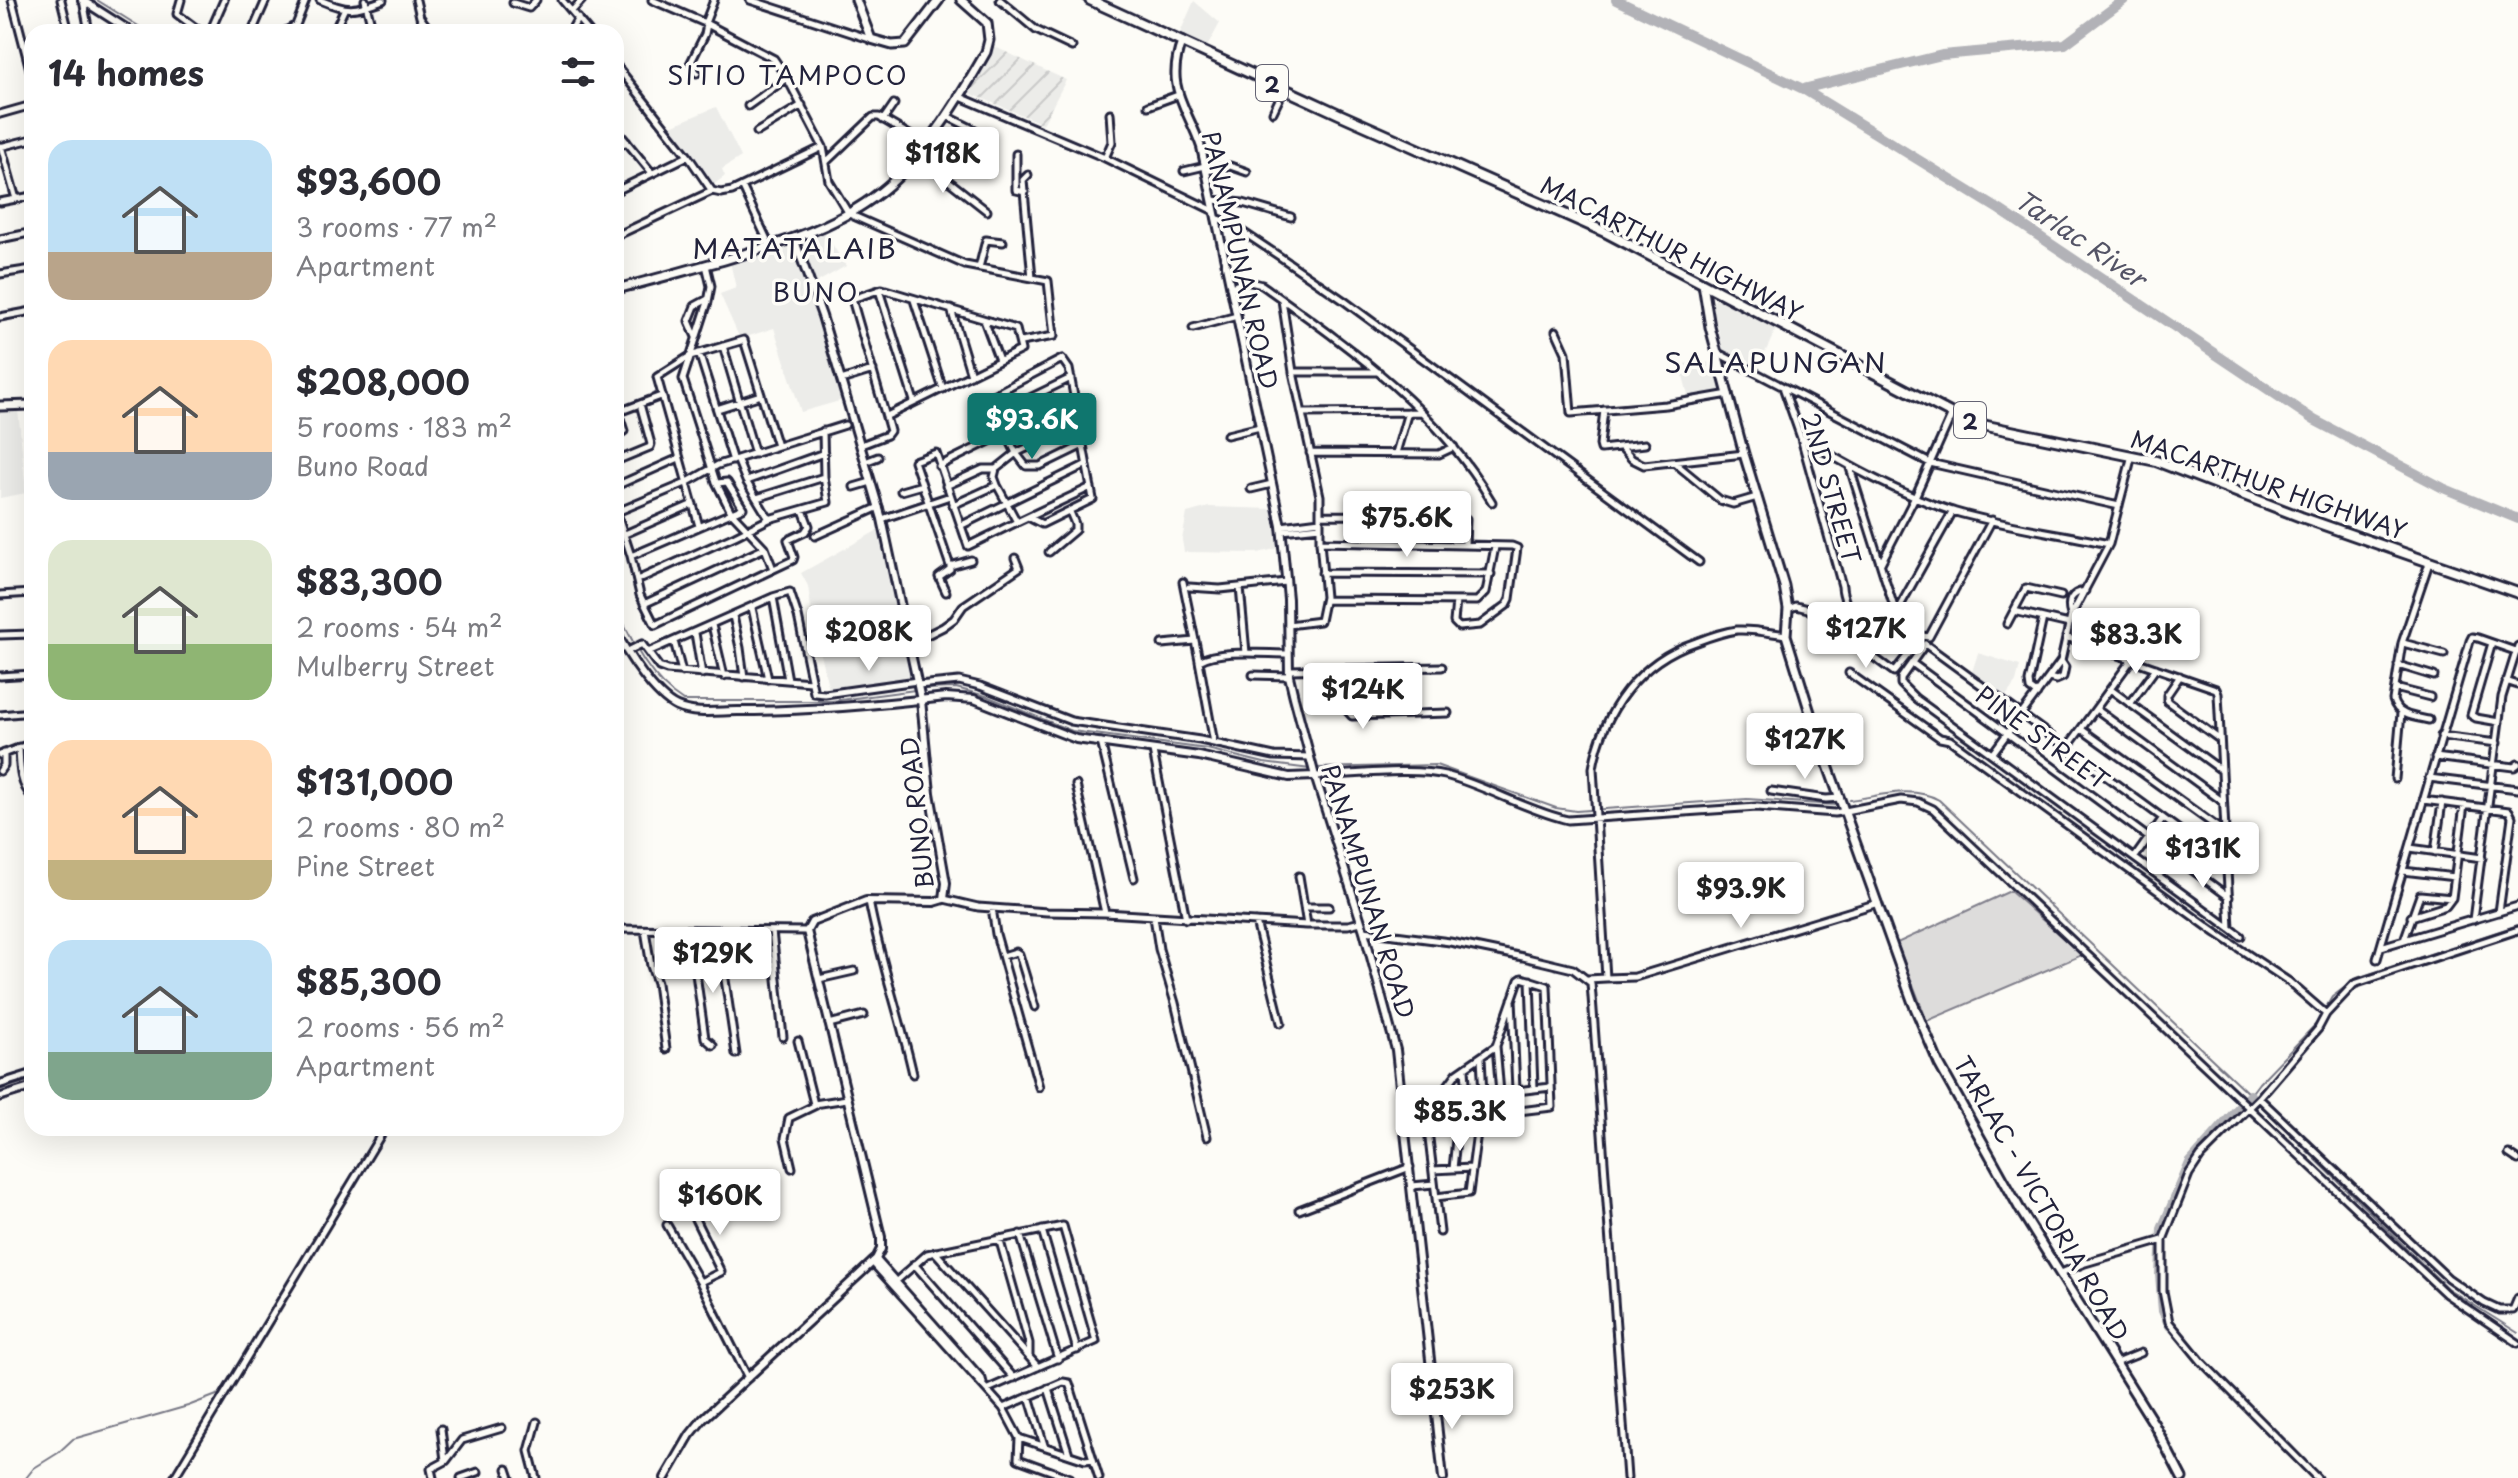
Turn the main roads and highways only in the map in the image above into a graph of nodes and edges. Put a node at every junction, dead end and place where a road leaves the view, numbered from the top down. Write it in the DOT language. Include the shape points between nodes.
graph roads {
  1 [pos="856,0"];
  2 [pos="939,0"];
  3 [pos="961,0"];
  4 [pos="1090,0"];
  5 [pos="972,3"];
  6 [pos="1703,284"];
  7 [pos="624,287"];
  8 [pos="24,405"];
  9 [pos="0,406"];
  10 [pos="2518,593"];
  11 [pos="2182,1478"];
  1 -- 2 [label="main road" via="871,39 892,45 905,44"];
  3 -- 5 [label="main road"];
  4 -- 6 [label="highway, MACARTHUR HIGHWAY / 2" via="1559,210"];
  5 -- 7 [label="main road" via="987,23 989,40 979,64 890,185 816,231"];
  6 -- 10 [label="highway, MACARTHUR HIGHWAY / 2" via="1952,414 1987,426 2132,454"];
  6 -- 11 [label="main road, TARLAC - VICTORIA ROAD" via="1744,454 1784,586 1786,635 1913,1003 1939,1064 2021,1211"];
  8 -- 9 [label="main road"];
}
